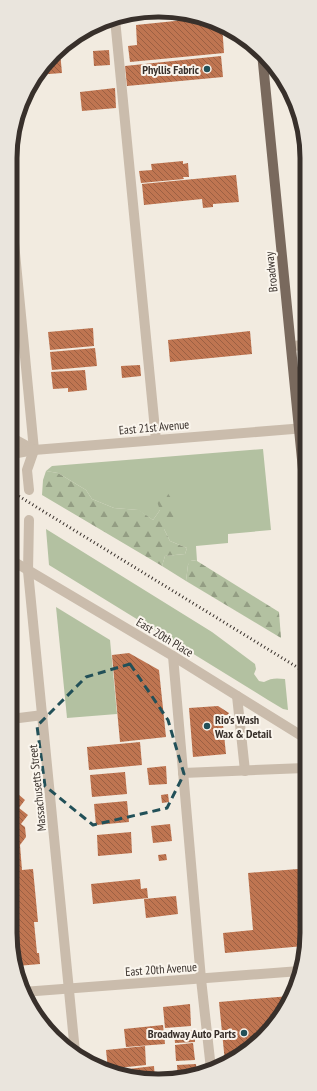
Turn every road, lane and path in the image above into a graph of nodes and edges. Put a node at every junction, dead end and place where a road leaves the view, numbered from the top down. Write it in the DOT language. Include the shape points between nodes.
graph roads {
  1 [pos="116,24"];
  2 [pos="263,63"];
  3 [pos="17,274"];
  4 [pos="300,345"];
  5 [pos="291,346"];
  6 [pos="300,413"];
  7 [pos="300,428"];
  8 [pos="156,440"];
  9 [pos="17,441"];
  10 [pos="34,450"];
  11 [pos="17,453"];
  12 [pos="29,490"];
  13 [pos="29,520"];
  14 [pos="17,564"];
  15 [pos="28,571"];
  16 [pos="173,656"];
  17 [pos="237,696"];
  18 [pos="43,715"];
  19 [pos="17,718"];
  20 [pos="300,735"];
  21 [pos="300,768"];
  22 [pos="245,771"];
  23 [pos="183,773"];
  24 [pos="294,971"];
  25 [pos="201,979"];
  26 [pos="69,988"];
  27 [pos="30,991"];
  28 [pos="75,1047"];
  29 [pos="210,1064"];
  1 -- 8 [label="street"];
  2 -- 5 [label="main road, Broadway"];
  3 -- 10 [label="street"];
  4 -- 5 [label="street"];
  5 -- 6 [label="main road, Broadway"];
  7 -- 8 [label="street, East 21st Avenue"];
  8 -- 10 [label="street, East 21st Avenue"];
  9 -- 10 [label="street"];
  10 -- 11 [label="street, East 21st Avenue"];
  10 -- 12 [label="street" via="27,470"];
  13 -- 15 [label="street, Massachusetts Street"];
  14 -- 15 [label="street, East 20th Place"];
  15 -- 16 [label="street, East 20th Place"];
  15 -- 18 [label="street, Massachusetts Street"];
  16 -- 17 [label="street, East 20th Place"];
  16 -- 23 [label="street"];
  17 -- 20 [label="street, East 20th Place"];
  17 -- 22 [label="street"];
  18 -- 19 [label="street"];
  18 -- 26 [label="street, Massachusetts Street"];
  21 -- 22 [label="street"];
  22 -- 23 [label="street"];
  23 -- 25 [label="street"];
  24 -- 25 [label="street, East 20th Avenue"];
  25 -- 26 [label="street, East 20th Avenue"];
  25 -- 29 [label="street"];
  26 -- 27 [label="street, East 20th Avenue"];
  26 -- 28 [label="street, Massachusetts Street"];
}
